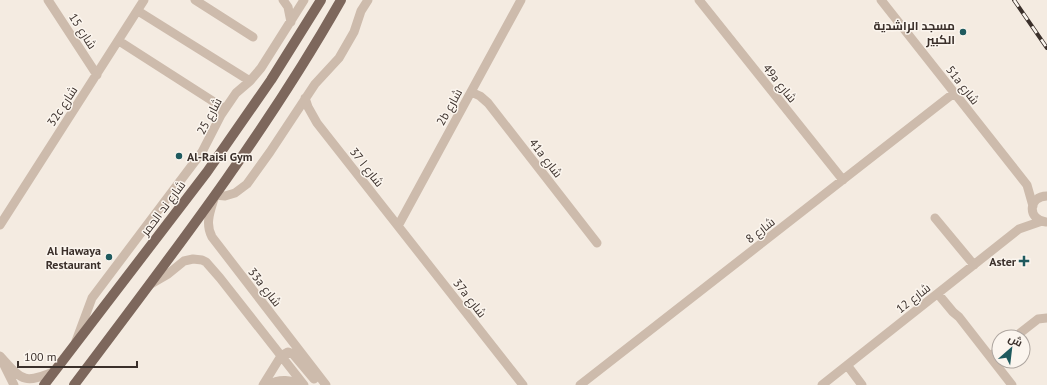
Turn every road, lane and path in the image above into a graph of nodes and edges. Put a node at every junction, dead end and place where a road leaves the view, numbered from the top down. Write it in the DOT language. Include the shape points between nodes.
graph roads {
  1 [pos="48,0"];
  2 [pos="144,0"];
  3 [pos="195,0"];
  4 [pos="283,0"];
  5 [pos="304,0"];
  6 [pos="321,0"];
  7 [pos="341,0"];
  8 [pos="368,0"];
  9 [pos="521,0"];
  10 [pos="699,0"];
  11 [pos="881,0"];
  12 [pos="138,11"];
  13 [pos="291,22"];
  14 [pos="253,37"];
  15 [pos="119,41"];
  16 [pos="97,75"];
  17 [pos="250,81"];
  18 [pos="471,92"];
  19 [pos="954,93"];
  20 [pos="305,98"];
  21 [pos="225,109"];
  22 [pos="293,117"];
  23 [pos="317,124"];
  24 [pos="842,180"];
  25 [pos="1027,185"];
  26 [pos="215,196"];
  27 [pos="1047,196"];
  28 [pos="1032,208"];
  29 [pos="934,218"];
  30 [pos="1045,222"];
  31 [pos="0,225"];
  32 [pos="398,226"];
  33 [pos="1019,229"];
  34 [pos="597,243"];
  35 [pos="974,266"];
  36 [pos="149,285"];
  37 [pos="941,291"];
  38 [pos="1047,318"];
  39 [pos="1025,329"];
  40 [pos="74,347"];
  41 [pos="281,356"];
  42 [pos="990,356"];
  43 [pos="0,357"];
  44 [pos="847,365"];
  45 [pos="55,371"];
  46 [pos="14,385"];
  47 [pos="44,385"];
  48 [pos="74,385"];
  49 [pos="263,385"];
  50 [pos="268,385"];
  51 [pos="304,385"];
  52 [pos="318,385"];
  53 [pos="326,385"];
  54 [pos="523,385"];
  55 [pos="580,385"];
  56 [pos="822,385"];
  57 [pos="862,385"];
  58 [pos="1012,385"];
  1 -- 16 [label="street, شارع 15"];
  2 -- 12 [label="street, 32c شارع"];
  3 -- 14 [label="street"];
  4 -- 13 [label="street" via="288,7"];
  5 -- 13 [label="street, شارع 25"];
  6 -- 40 [label="main road, شارع ند الحمر" via="238,129"];
  7 -- 26 [label="main road" via="282,96"];
  8 -- 20 [label="street" via="339,58"];
  9 -- 18 [label="street, 2b شارع"];
  10 -- 24 [label="street, 49a شارع"];
  11 -- 19 [label="street, 51a شارع"];
  12 -- 15 [label="street, 32c شارع"];
  12 -- 17 [label="street"];
  13 -- 17 [label="street, شارع 25"];
  15 -- 16 [label="street, 32c شارع"];
  15 -- 21 [label="street"];
  16 -- 31 [label="street, 32c شارع"];
  17 -- 21 [label="street, شارع 25" via="236,93"];
  18 -- 32 [label="street, 2b شارع"];
  18 -- 34 [label="street, 41a شارع" via="488,103"];
  19 -- 24 [label="street, شارع 8"];
  19 -- 25 [label="street, 51a شارع"];
  20 -- 22 [label="street"];
  20 -- 23 [label="street, شارع ا 37"];
  21 -- 40 [label="street, شارع 25" via="202,152 92,298"];
  22 -- 23 [label="street" via="306,117"];
  22 -- 26 [label="street" via="244,188 230,195"];
  23 -- 32 [label="street, شارع ا 37"];
  24 -- 55 [label="street, شارع 8"];
  25 -- 27 [label="street, 51a شارع"];
  25 -- 28 [label="street, 51a شارع"];
  26 -- 36 [label="main road"];
  26 -- 53 [label="street, 33a شارع" via="208,222 209,232"];
  27 -- 28 [label="street" via="1038,198"];
  28 -- 30 [label="street" via="1036,218"];
  28 -- 33 [label="street, شارع 12"];
  29 -- 35 [label="street"];
  30 -- 33 [label="street, شارع 12"];
  32 -- 54 [label="street, 37a شارع"];
  33 -- 35 [label="street, شارع 12"];
  35 -- 37 [label="street, شارع 12"];
  36 -- 41 [label="street" via="184,261 197,259 206,262"];
  36 -- 48 [label="main road"];
  37 -- 42 [label="street"];
  37 -- 44 [label="street, شارع 12"];
  38 -- 39 [label="street" via="1038,319"];
  40 -- 45 [label="main road, شارع ند الحمر"];
  41 -- 49 [label="street"];
  41 -- 51 [label="street"];
  41 -- 52 [label="street" via="288,352 293,354"];
  42 -- 58 [label="street"];
  43 -- 45 [label="street" via="18,375 27,379 37,379"];
  43 -- 46 [label="street"];
  44 -- 56 [label="street, شارع 12"];
  44 -- 57 [label="street"];
  45 -- 47 [label="main road, شارع ند الحمر"];
  50 -- 51 [label="street" via="288,380"];
}
